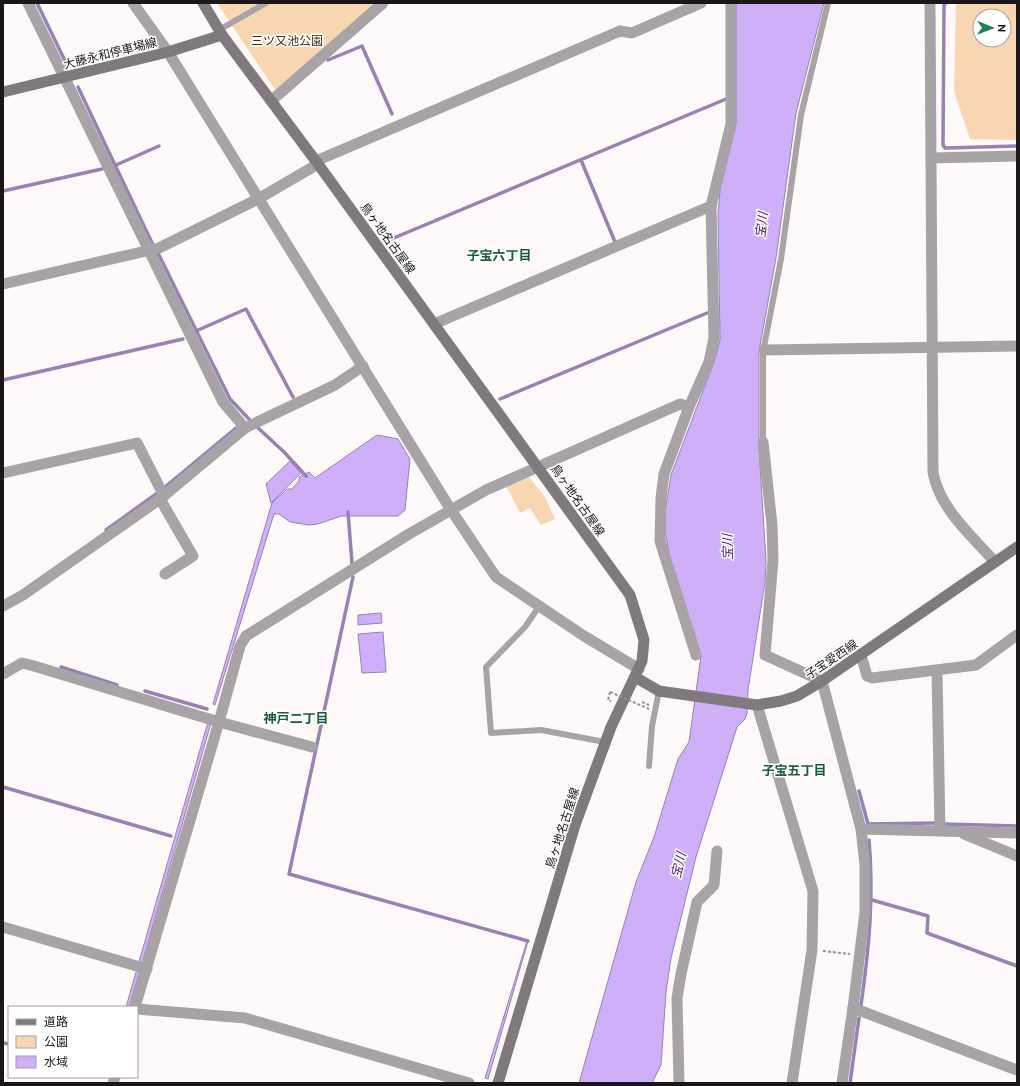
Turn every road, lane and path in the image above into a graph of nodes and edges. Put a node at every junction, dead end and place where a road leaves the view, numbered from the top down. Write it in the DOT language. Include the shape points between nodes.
graph roads {
  1 [pos="28,3"];
  2 [pos="133,3"];
  3 [pos="203,3"];
  4 [pos="266,3"];
  5 [pos="383,3"];
  6 [pos="701,3"];
  7 [pos="731,3"];
  8 [pos="828,3"];
  9 [pos="930,5"];
  10 [pos="220,33"];
  11 [pos="168,52"];
  12 [pos="65,78"];
  13 [pos="3,92"];
  14 [pos="271,101"];
  15 [pos="1017,156"];
  16 [pos="931,158"];
  17 [pos="317,163"];
  18 [pos="258,199"];
  19 [pos="711,206"];
  20 [pos="149,250"];
  21 [pos="3,284"];
  22 [pos="434,324"];
  23 [pos="1017,346"];
  24 [pos="933,347"];
  25 [pos="764,350"];
  26 [pos="363,366"];
  27 [pos="689,407"];
  28 [pos="245,428"];
  29 [pos="764,442"];
  30 [pos="537,466"];
  31 [pos="3,473"];
  32 [pos="162,497"];
  33 [pos="451,510"];
  34 [pos="1017,547"];
  35 [pos="995,562"];
  36 [pos="165,574"];
  37 [pos="540,605"];
  38 [pos="3,606"];
  39 [pos="1017,635"];
  40 [pos="861,655"];
  41 [pos="696,656"];
  42 [pos="937,671"];
  43 [pos="637,673"];
  44 [pos="3,674"];
  45 [pos="822,681"];
  46 [pos="659,691"];
  47 [pos="613,696"];
  48 [pos="755,704"];
  49 [pos="649,709"];
  50 [pos="219,722"];
  51 [pos="605,742"];
  52 [pos="312,747"];
  53 [pos="649,766"];
  54 [pos="861,829"];
  55 [pos="940,830"];
  56 [pos="956,830"];
  57 [pos="1017,833"];
  58 [pos="717,851"];
  59 [pos="1017,856"];
  60 [pos="3,927"];
  61 [pos="812,950"];
  62 [pos="860,955"];
  63 [pos="142,967"];
  64 [pos="135,1006"];
  65 [pos="854,1008"];
  66 [pos="138,1010"];
  67 [pos="1017,1070"];
  68 [pos="469,1083"];
  69 [pos="498,1083"];
  70 [pos="679,1083"];
  71 [pos="792,1083"];
  72 [pos="842,1083"];
  1 -- 12 [label="street"];
  2 -- 11 [label="street"];
  3 -- 10 [label="main road, 鳥ヶ地名古屋線"];
  4 -- 10 [label="lane"];
  5 -- 14 [label="street"];
  6 -- 17 [label="street" via="632,33 620,32"];
  7 -- 19 [label="street" via="731,124"];
  8 -- 25 [label="lane" via="801,115 781,259"];
  9 -- 16 [label="street"];
  10 -- 11 [label="main road, 大藤永和停車場線"];
  10 -- 14 [label="main road, 鳥ヶ地名古屋線"];
  11 -- 12 [label="main road, 大藤永和停車場線"];
  11 -- 18 [label="street"];
  12 -- 13 [label="main road, 大藤永和停車場線"];
  12 -- 20 [label="street"];
  14 -- 17 [label="main road, 鳥ヶ地名古屋線"];
  15 -- 16 [label="street"];
  16 -- 24 [label="street"];
  17 -- 18 [label="street"];
  17 -- 22 [label="main road, 鳥ヶ地名古屋線"];
  18 -- 20 [label="street" via="159,248"];
  18 -- 26 [label="street"];
  19 -- 22 [label="street"];
  19 -- 27 [label="street" via="714,338 709,362"];
  20 -- 21 [label="street"];
  20 -- 28 [label="street" via="223,402"];
  22 -- 30 [label="main road, 鳥ヶ地名古屋線"];
  23 -- 24 [label="street"];
  24 -- 25 [label="street"];
  24 -- 35 [label="street" via="935,486 947,507"];
  25 -- 29 [label="lane"];
  26 -- 28 [label="street" via="335,385"];
  26 -- 33 [label="street"];
  27 -- 30 [label="street" via="680,404"];
  27 -- 41 [label="street" via="664,474 660,541"];
  28 -- 32 [label="street"];
  29 -- 45 [label="street" via="773,560 765,655"];
  30 -- 33 [label="street"];
  30 -- 43 [label="main road, 鳥ヶ地名古屋線" via="630,595 644,640 644,650"];
  31 -- 32 [label="street" via="137,443"];
  32 -- 36 [label="street" via="193,556"];
  32 -- 38 [label="street" via="23,595"];
  33 -- 37 [label="street" via="496,577"];
  33 -- 50 [label="street" via="246,636 240,646"];
  34 -- 35 [label="main road, 子宝愛西線"];
  35 -- 40 [label="main road, 子宝愛西線"];
  37 -- 43 [label="street"];
  37 -- 51 [label="lane" via="525,627 486,667 491,733 541,730"];
  39 -- 42 [label="street" via="976,665"];
  40 -- 42 [label="street" via="867,676 872,678"];
  40 -- 45 [label="main road, 子宝愛西線"];
  42 -- 55 [label="street"];
  43 -- 46 [label="main road, 子宝愛西線"];
  43 -- 51 [label="main road, 鳥ヶ地名古屋線"];
  44 -- 50 [label="street" via="22,663"];
  45 -- 48 [label="main road, 子宝愛西線" via="797,696"];
  45 -- 54 [label="street"];
  46 -- 48 [label="main road, 子宝愛西線"];
  46 -- 53 [label="lane" via="652,726"];
  47 -- 49 [label="path, bridge" via="611,702 608,700 610,692"];
  48 -- 61 [label="street" via="812,892"];
  50 -- 52 [label="street"];
  50 -- 63 [label="street"];
  51 -- 69 [label="main road, 鳥ヶ地名古屋線" via="574,825"];
  54 -- 55 [label="street"];
  54 -- 62 [label="street" via="865,865 865,904"];
  55 -- 56 [label="street"];
  56 -- 57 [label="street"];
  56 -- 59 [label="street"];
  58 -- 70 [label="street" via="714,885 697,902 676,998"];
  60 -- 63 [label="street"];
  61 -- 62 [label="path"];
  61 -- 71 [label="street"];
  62 -- 65 [label="street"];
  63 -- 64 [label="street"];
  65 -- 67 [label="street"];
  65 -- 72 [label="street"];
  66 -- 68 [label="street" via="245,1018"];
}
